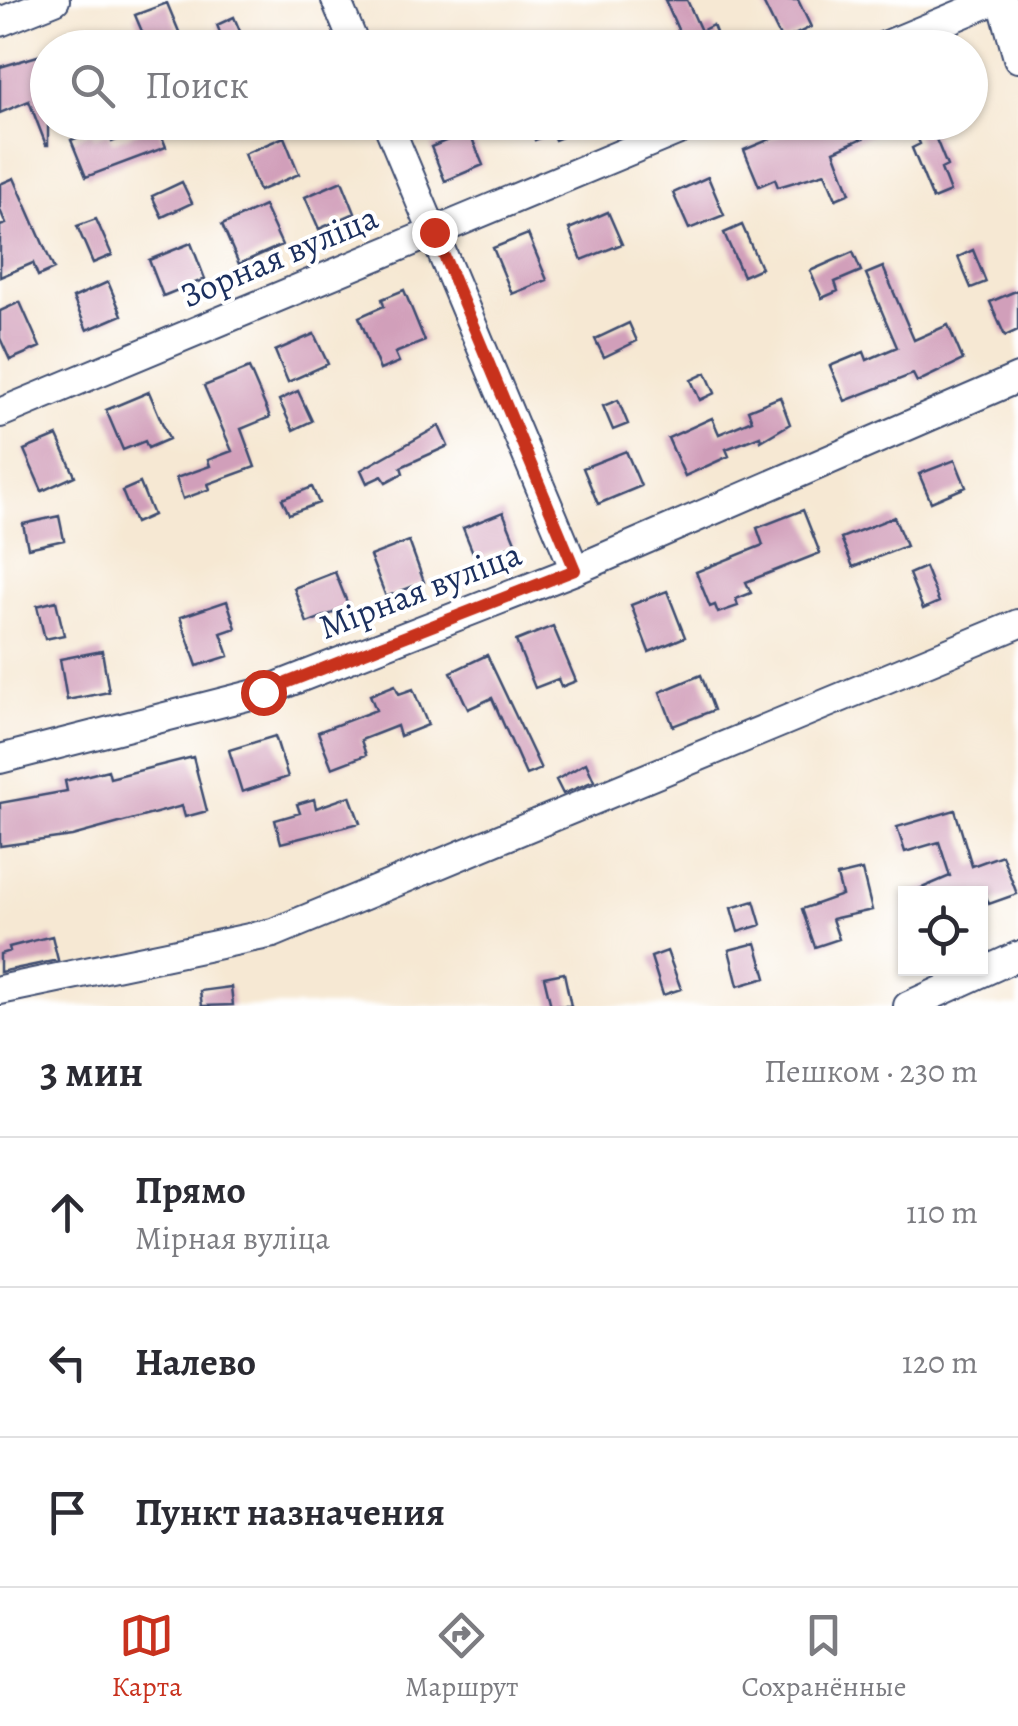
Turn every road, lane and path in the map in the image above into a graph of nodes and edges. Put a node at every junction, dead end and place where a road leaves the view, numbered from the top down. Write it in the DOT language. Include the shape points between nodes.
graph roads {
  1 [pos="55,0"];
  2 [pos="336,0"];
  3 [pos="999,0"];
  4 [pos="0,22"];
  5 [pos="348,30"];
  6 [pos="925,30"];
  7 [pos="1018,58"];
  8 [pos="396,140"];
  9 [pos="655,140"];
  10 [pos="434,232"];
  11 [pos="1018,378"];
  12 [pos="0,413"];
  13 [pos="575,570"];
  14 [pos="1018,624"];
  15 [pos="0,759"];
  16 [pos="1018,956"];
  17 [pos="0,990"];
  18 [pos="908,1006"];
  1 -- 4 [label="street"];
  2 -- 5 [label="street"];
  3 -- 6 [label="street"];
  3 -- 7 [label="street"];
  8 -- 10 [label="street"];
  9 -- 10 [label="street, Зорная вуліца"];
  10 -- 12 [label="street, Зорная вуліца"];
  10 -- 13 [label="street"];
  11 -- 13 [label="street, Мірная вуліца"];
  13 -- 15 [label="street, Мірная вуліца" via="263,692"];
  14 -- 17 [label="street" via="273,933"];
  16 -- 18 [label="street"];
}
